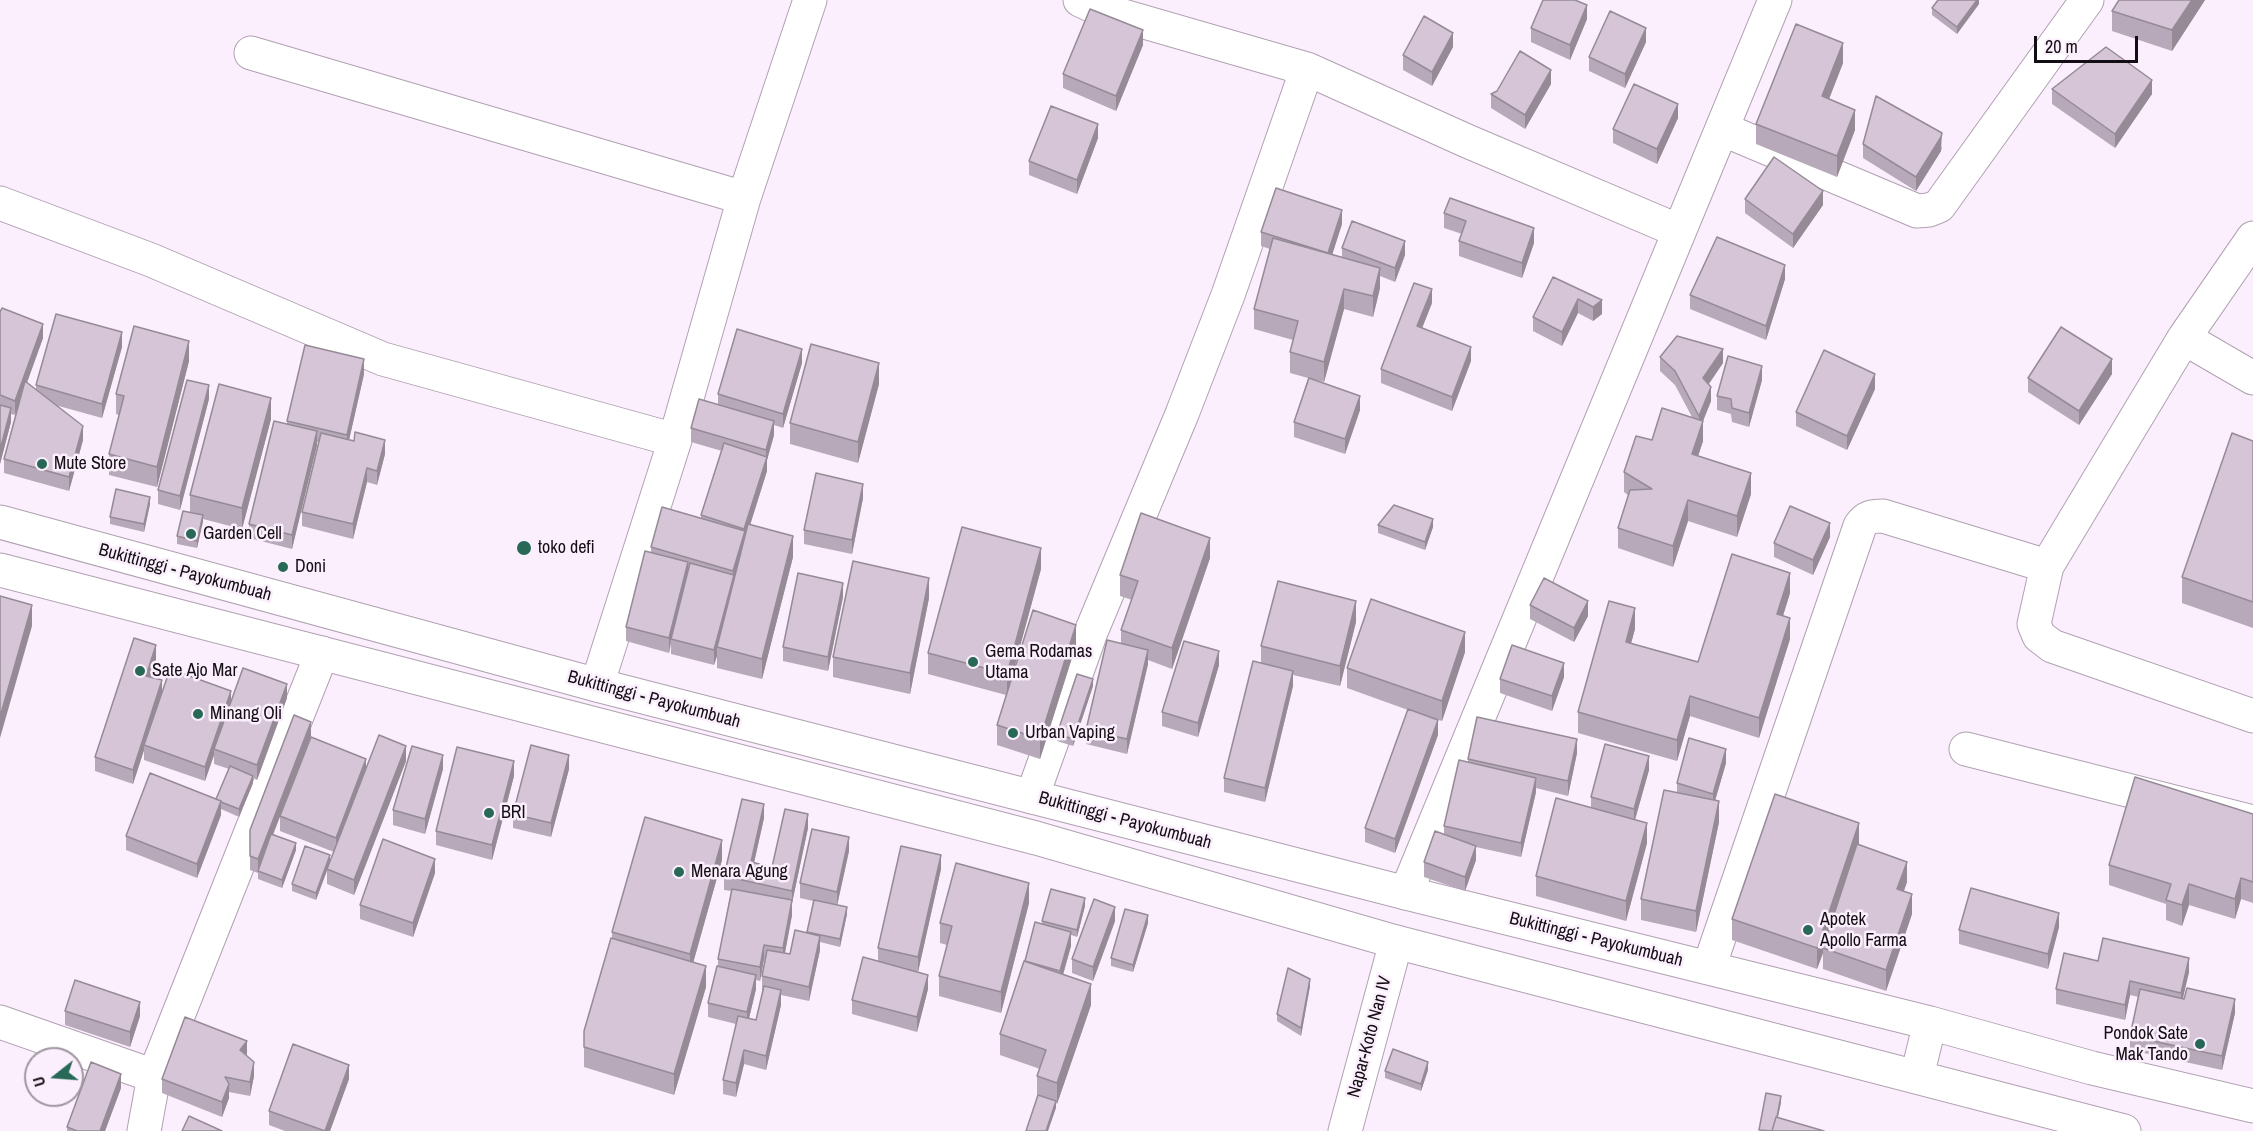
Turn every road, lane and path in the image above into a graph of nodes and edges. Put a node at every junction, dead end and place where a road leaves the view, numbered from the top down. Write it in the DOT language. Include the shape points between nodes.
graph roads {
  1 [pos="810,0"];
  2 [pos="1080,0"];
  3 [pos="1775,0"];
  4 [pos="2087,0"];
  5 [pos="251,53"];
  6 [pos="1307,69"];
  7 [pos="1722,129"];
  8 [pos="744,198"];
  9 [pos="0,203"];
  10 [pos="1679,231"];
  11 [pos="2253,237"];
  12 [pos="2184,338"];
  13 [pos="2253,378"];
  14 [pos="675,440"];
  15 [pos="0,522"];
  16 [pos="2046,566"];
  17 [pos="0,570"];
  18 [pos="322,653"];
  19 [pos="597,685"];
  20 [pos="2253,716"];
  21 [pos="1966,749"];
  22 [pos="1032,796"];
  23 [pos="2253,822"];
  24 [pos="1406,894"];
  25 [pos="1395,942"];
  26 [pos="1709,967"];
  27 [pos="0,1022"];
  28 [pos="1930,1023"];
  29 [pos="2092,1068"];
  30 [pos="154,1076"];
  31 [pos="1917,1076"];
  32 [pos="2252,1102"];
  33 [pos="2077,1119"];
  34 [pos="144,1131"];
  35 [pos="1346,1131"];
  36 [pos="2124,1131"];
  1 -- 8 [label="main road"];
  2 -- 6 [label="main road" via="1099,9"];
  3 -- 7 [label="main road"];
  4 -- 7 [label="main road" via="1939,206 1929,210 1917,211"];
  5 -- 8 [label="main road"];
  6 -- 10 [label="main road"];
  6 -- 22 [label="main road" via="1224,306 1091,632"];
  7 -- 10 [label="main road"];
  8 -- 14 [label="main road"];
  9 -- 14 [label="main road" via="151,260 383,359"];
  10 -- 24 [label="main road"];
  11 -- 12 [label="main road"];
  12 -- 13 [label="main road"];
  12 -- 16 [label="main road"];
  14 -- 19 [label="main road"];
  15 -- 19 [label="main road, Bukittinggi - Payokumbuah"];
  16 -- 20 [label="main road" via="2034,624 2039,636 2052,646"];
  16 -- 26 [label="main road" via="1883,516 1865,519"];
  17 -- 18 [label="main road, Bukittinggi - Payokumbuah"];
  18 -- 25 [label="main road, Bukittinggi - Payokumbuah" via="1036,838"];
  18 -- 30 [label="main road"];
  19 -- 22 [label="main road, Bukittinggi - Payokumbuah"];
  21 -- 23 [label="main road"];
  22 -- 24 [label="main road, Bukittinggi - Payokumbuah"];
  24 -- 26 [label="main road, Bukittinggi - Payokumbuah"];
  25 -- 31 [label="main road, Bukittinggi - Payokumbuah"];
  25 -- 35 [label="main road, Napar-Koto Nan IV"];
  26 -- 28 [label="main road, Bukittinggi - Payokumbuah"];
  27 -- 30 [label="main road"];
  28 -- 29 [label="main road, Bukittinggi - Payokumbuah"];
  28 -- 31 [label="main road"];
  29 -- 32 [label="main road, Bukittinggi - Payokumbuah"];
  29 -- 33 [label="main road"];
  30 -- 34 [label="main road"];
  31 -- 33 [label="main road, Bukittinggi - Payokumbuah"];
  33 -- 36 [label="main road, Bukittinggi - Payokumbuah"];
}
